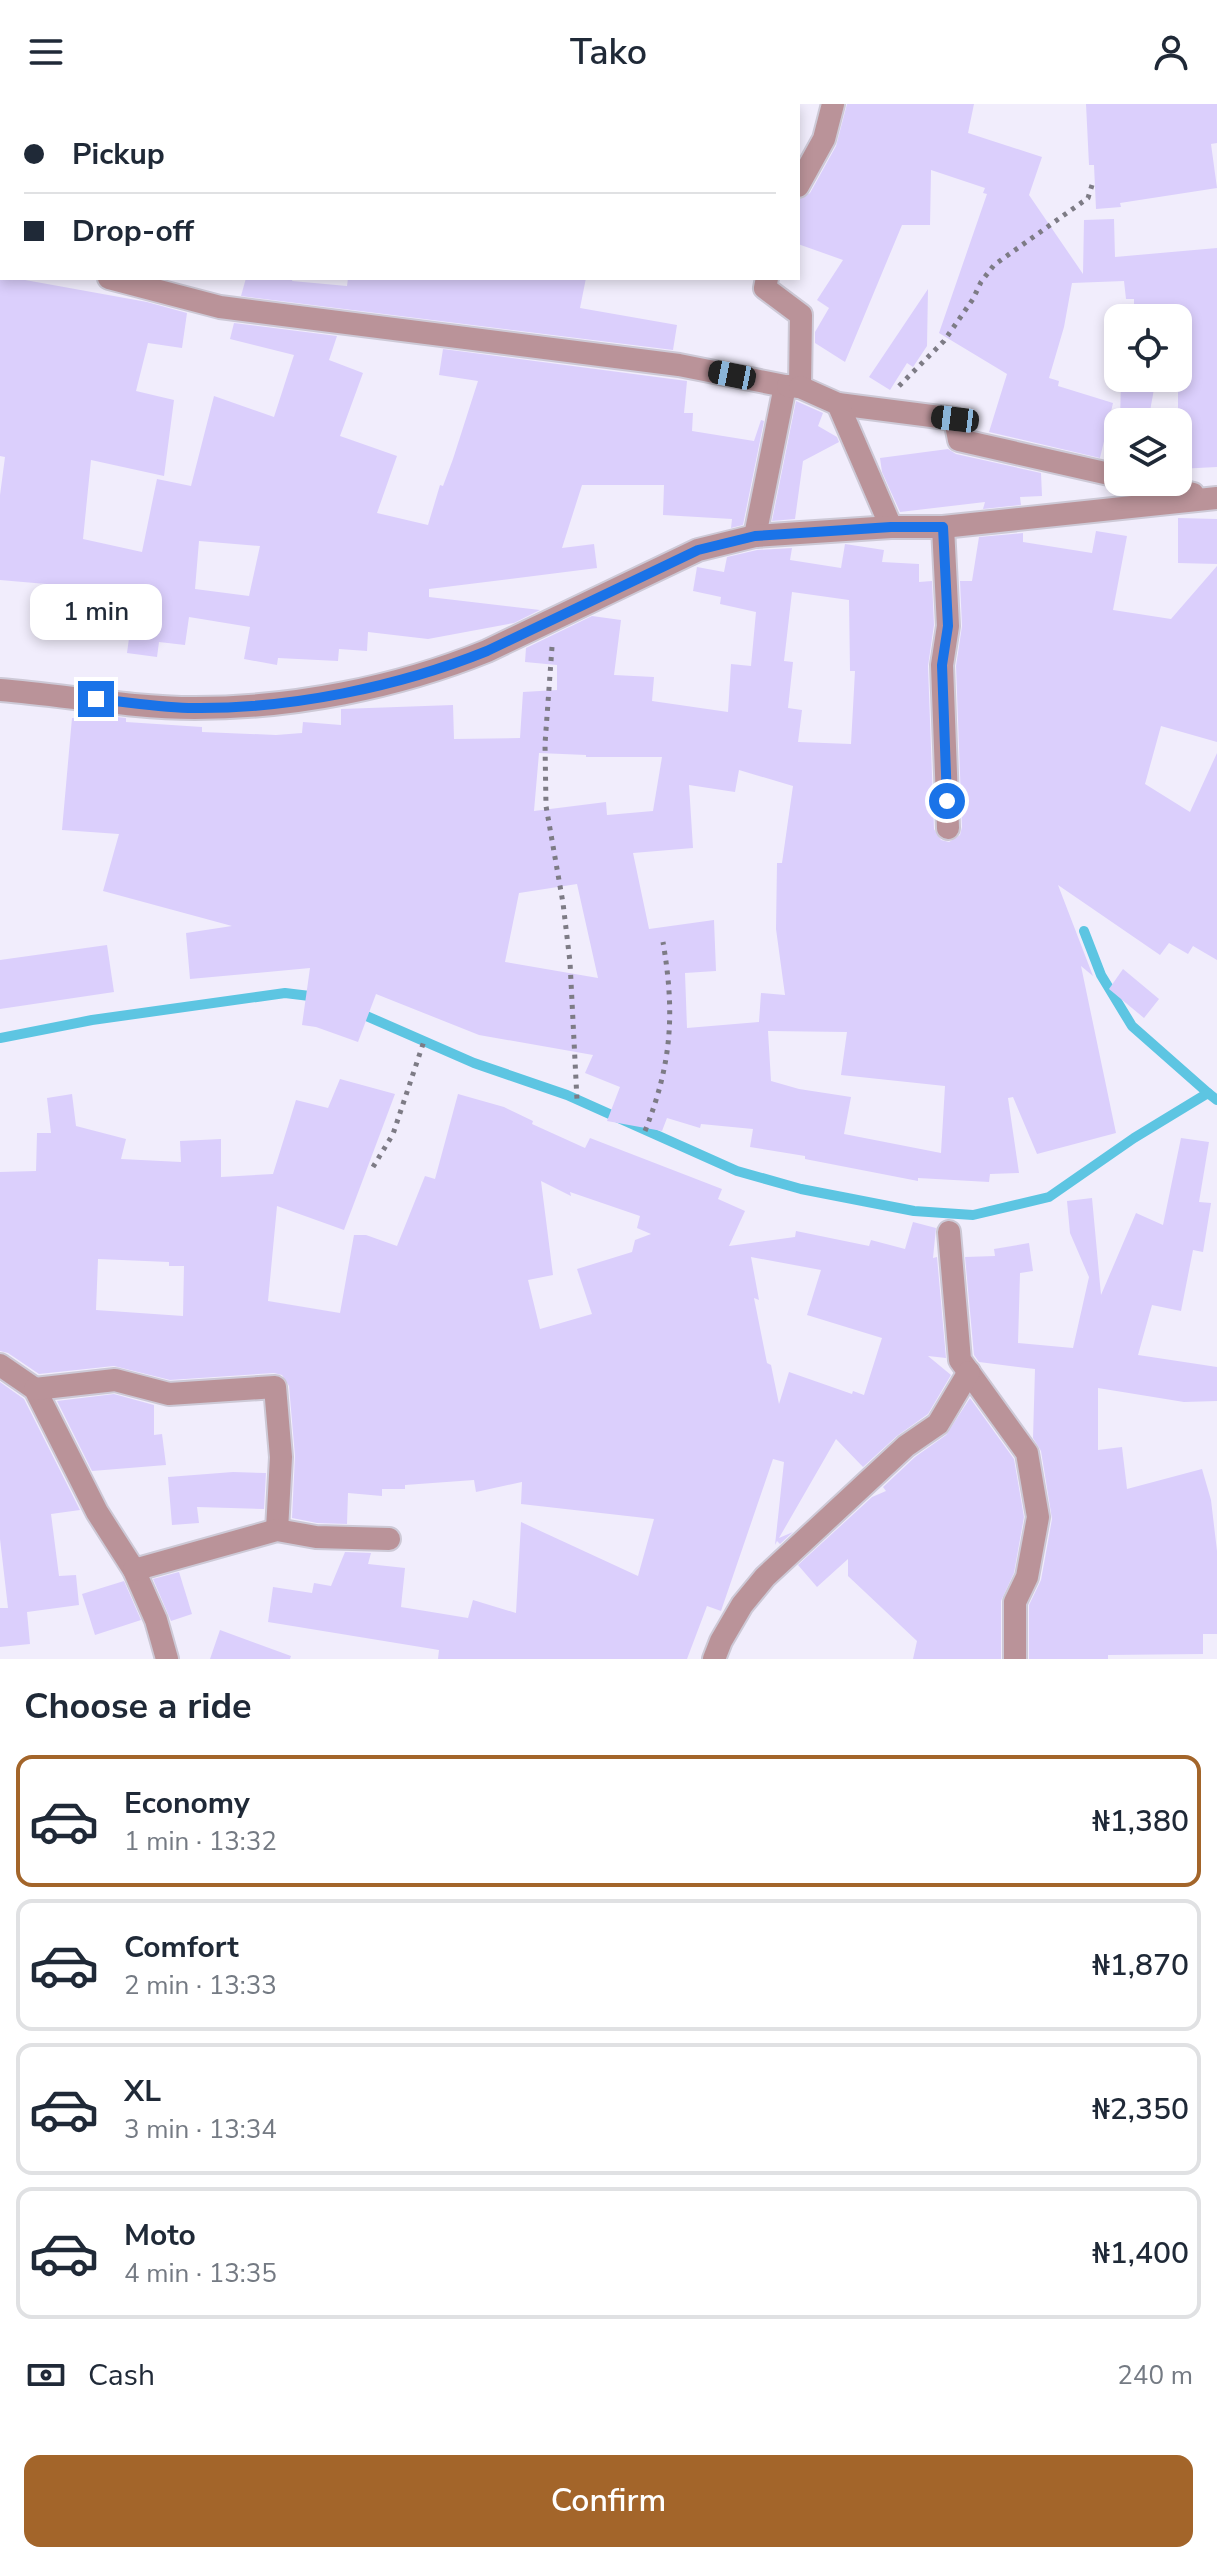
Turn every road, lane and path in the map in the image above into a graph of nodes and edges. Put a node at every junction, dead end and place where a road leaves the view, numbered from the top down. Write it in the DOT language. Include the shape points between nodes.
graph roads {
  1 [pos="833,104"];
  2 [pos="800,182"];
  3 [pos="1092,185"];
  4 [pos="117,280"];
  5 [pos="767,280"];
  6 [pos="793,386"];
  7 [pos="838,404"];
  8 [pos="875,409"];
  9 [pos="1104,473"];
  10 [pos="1192,493"];
  11 [pos="1213,498"];
  12 [pos="891,527"];
  13 [pos="943,527"];
  14 [pos="755,536"];
  15 [pos="554,619"];
  16 [pos="0,690"];
  17 [pos="948,828"];
  18 [pos="663,942"];
  19 [pos="424,1041"];
  20 [pos="577,1100"];
  21 [pos="645,1131"];
  22 [pos="373,1167"];
  23 [pos="949,1232"];
  24 [pos="0,1365"];
  25 [pos="969,1372"];
  26 [pos="35,1389"];
  27 [pos="277,1530"];
  28 [pos="389,1539"];
  29 [pos="134,1570"];
  30 [pos="167,1659"];
  31 [pos="714,1659"];
  32 [pos="1015,1659"];
  1 -- 2 [label="street" via="824,139"];
  3 -- 8 [label="path" via="1088,198 994,265 944,341"];
  4 -- 6 [label="street" via="220,307 679,365"];
  5 -- 6 [label="street" via="765,288 801,315"];
  6 -- 7 [label="street"];
  6 -- 14 [label="street"];
  7 -- 8 [label="street"];
  7 -- 12 [label="street"];
  8 -- 9 [label="street" via="955,419 959,440"];
  10 -- 11 [label="street"];
  11 -- 13 [label="street"];
  12 -- 13 [label="street"];
  12 -- 14 [label="street"];
  13 -- 17 [label="street"];
  14 -- 15 [label="street" via="698,550"];
  15 -- 16 [label="street" via="453,665 321,697 193,708"];
  15 -- 20 [label="path" via="546,806 570,962"];
  18 -- 21 [label="path" via="672,1016 659,1097"];
  19 -- 22 [label="path" via="393,1134"];
  23 -- 25 [label="street" via="960,1360"];
  24 -- 26 [label="street"];
  25 -- 31 [label="street" via="938,1424 906,1446 765,1577 742,1605"];
  25 -- 32 [label="street" via="1027,1453 1038,1517 1027,1577 1015,1602"];
  26 -- 27 [label="street" via="115,1380 169,1394 275,1387 281,1457"];
  26 -- 29 [label="street" via="97,1512"];
  27 -- 28 [label="street"];
  27 -- 29 [label="street"];
  29 -- 30 [label="street"];
}
